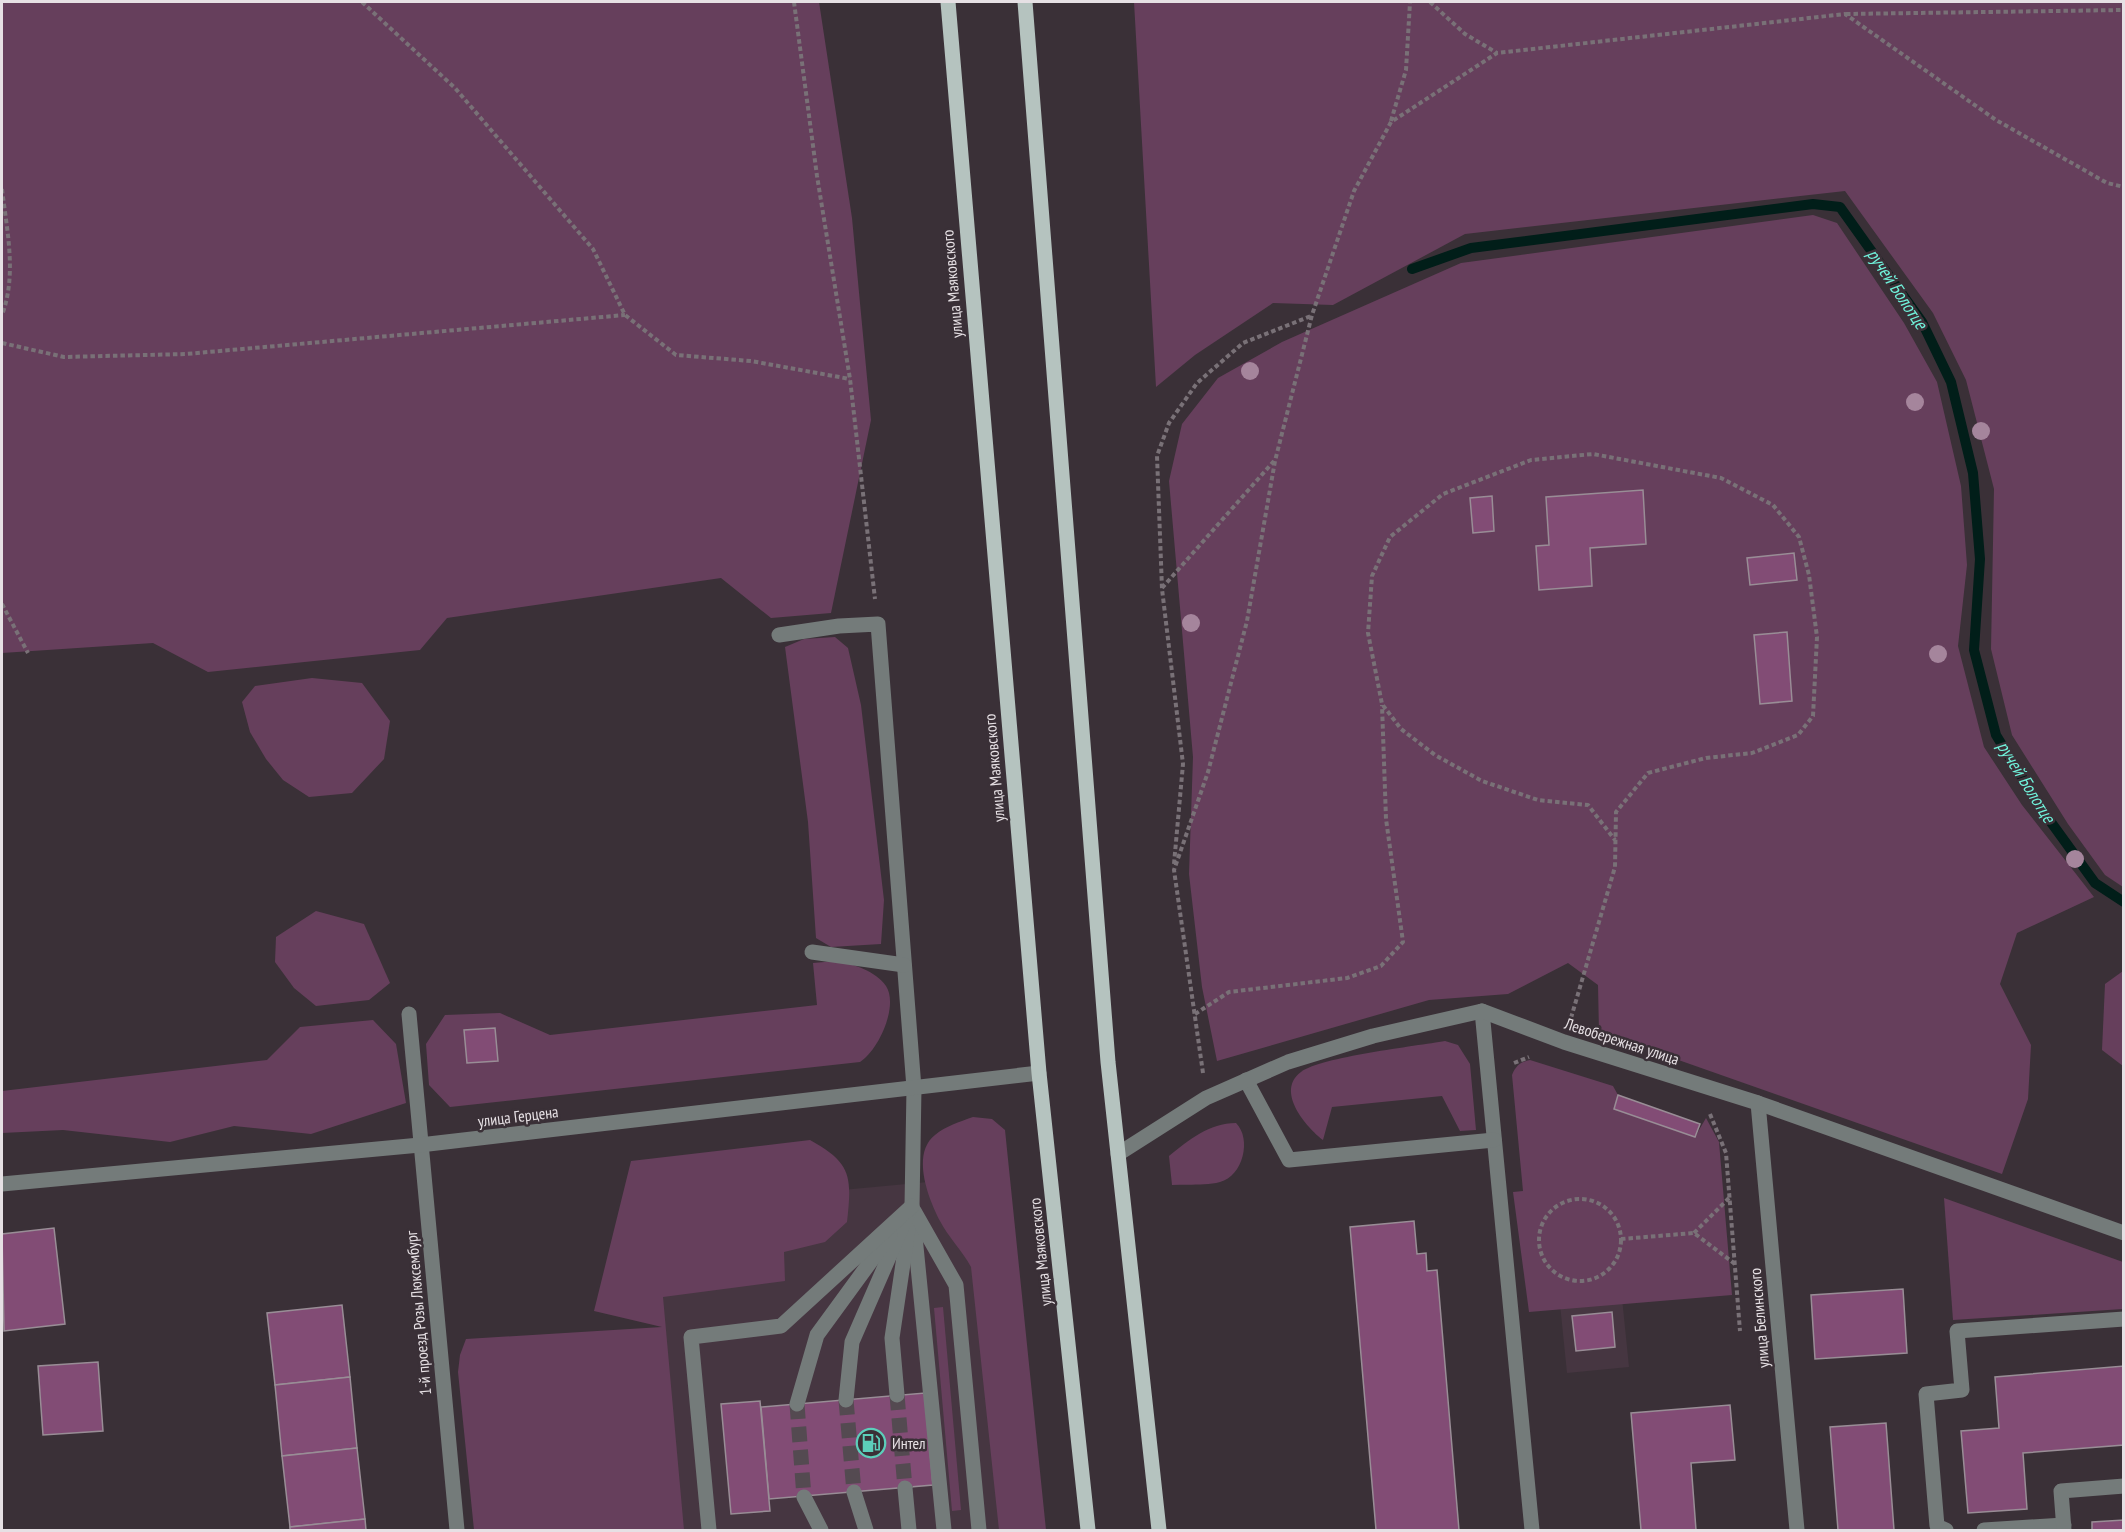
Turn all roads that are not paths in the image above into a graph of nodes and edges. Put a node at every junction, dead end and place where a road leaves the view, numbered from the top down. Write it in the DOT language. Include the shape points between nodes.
graph roads {
  1 [pos="948,2"];
  2 [pos="1025,2"];
  3 [pos="779,635"];
  4 [pos="812,952"];
  5 [pos="904,965"];
  6 [pos="1482,1011"];
  7 [pos="409,1014"];
  8 [pos="1039,1073"];
  9 [pos="1246,1080"];
  10 [pos="914,1088"];
  11 [pos="1758,1103"];
  12 [pos="1494,1140"];
  13 [pos="420,1145"];
  14 [pos="1118,1154"];
  15 [pos="2,1184"];
  16 [pos="912,1206"];
  17 [pos="2124,1233"];
  18 [pos="2124,1319"];
  19 [pos="897,1395"];
  20 [pos="846,1400"];
  21 [pos="797,1404"];
  22 [pos="2124,1486"];
  23 [pos="905,1488"];
  24 [pos="854,1492"];
  25 [pos="804,1497"];
  26 [pos="2064,1528"];
  27 [pos="457,1530"];
  28 [pos="709,1530"];
  29 [pos="821,1530"];
  30 [pos="866,1530"];
  31 [pos="909,1530"];
  32 [pos="944,1530"];
  33 [pos="980,1530"];
  34 [pos="1088,1530"];
  35 [pos="1159,1530"];
  36 [pos="1532,1530"];
  37 [pos="1797,1530"];
  38 [pos="1946,1530"];
  39 [pos="1984,1530"];
  1 -- 8 [label="main road, улица Маяковского"];
  2 -- 14 [label="main road"];
  3 -- 5 [label="street" via="878,624"];
  4 -- 5 [label="street"];
  5 -- 10 [label="street"];
  6 -- 9 [label="street" via="1373,1036 1288,1062"];
  6 -- 11 [label="street, Левобережная улица" via="1564,1042"];
  6 -- 12 [label="street"];
  7 -- 13 [label="street, 1-й проезд Розы Люксембург"];
  8 -- 10 [label="street, улица Герцена"];
  8 -- 34 [label="main road, улица Маяковского"];
  9 -- 12 [label="street" via="1289,1160"];
  9 -- 14 [label="street" via="1206,1098"];
  10 -- 13 [label="street, улица Герцена"];
  10 -- 16 [label="street"];
  11 -- 17 [label="street, Левобережная улица"];
  11 -- 37 [label="street, улица Белинского"];
  12 -- 36 [label="street"];
  13 -- 15 [label="street, улица Герцена"];
  13 -- 27 [label="street, 1-й проезд Розы Люксембург"];
  14 -- 35 [label="main road"];
  16 -- 19 [label="street" via="892,1338"];
  16 -- 20 [label="street" via="852,1342"];
  16 -- 21 [label="street" via="817,1335"];
  16 -- 28 [label="street" via="781,1326 691,1337"];
  16 -- 32 [label="street"];
  16 -- 33 [label="street" via="956,1286"];
  18 -- 38 [label="street" via="1957,1331 1962,1390 1926,1394 1937,1526"];
  22 -- 26 [label="street" via="2061,1491"];
  23 -- 31 [label="street"];
  24 -- 30 [label="street"];
  25 -- 29 [label="street"];
  26 -- 39 [label="street"];
}
